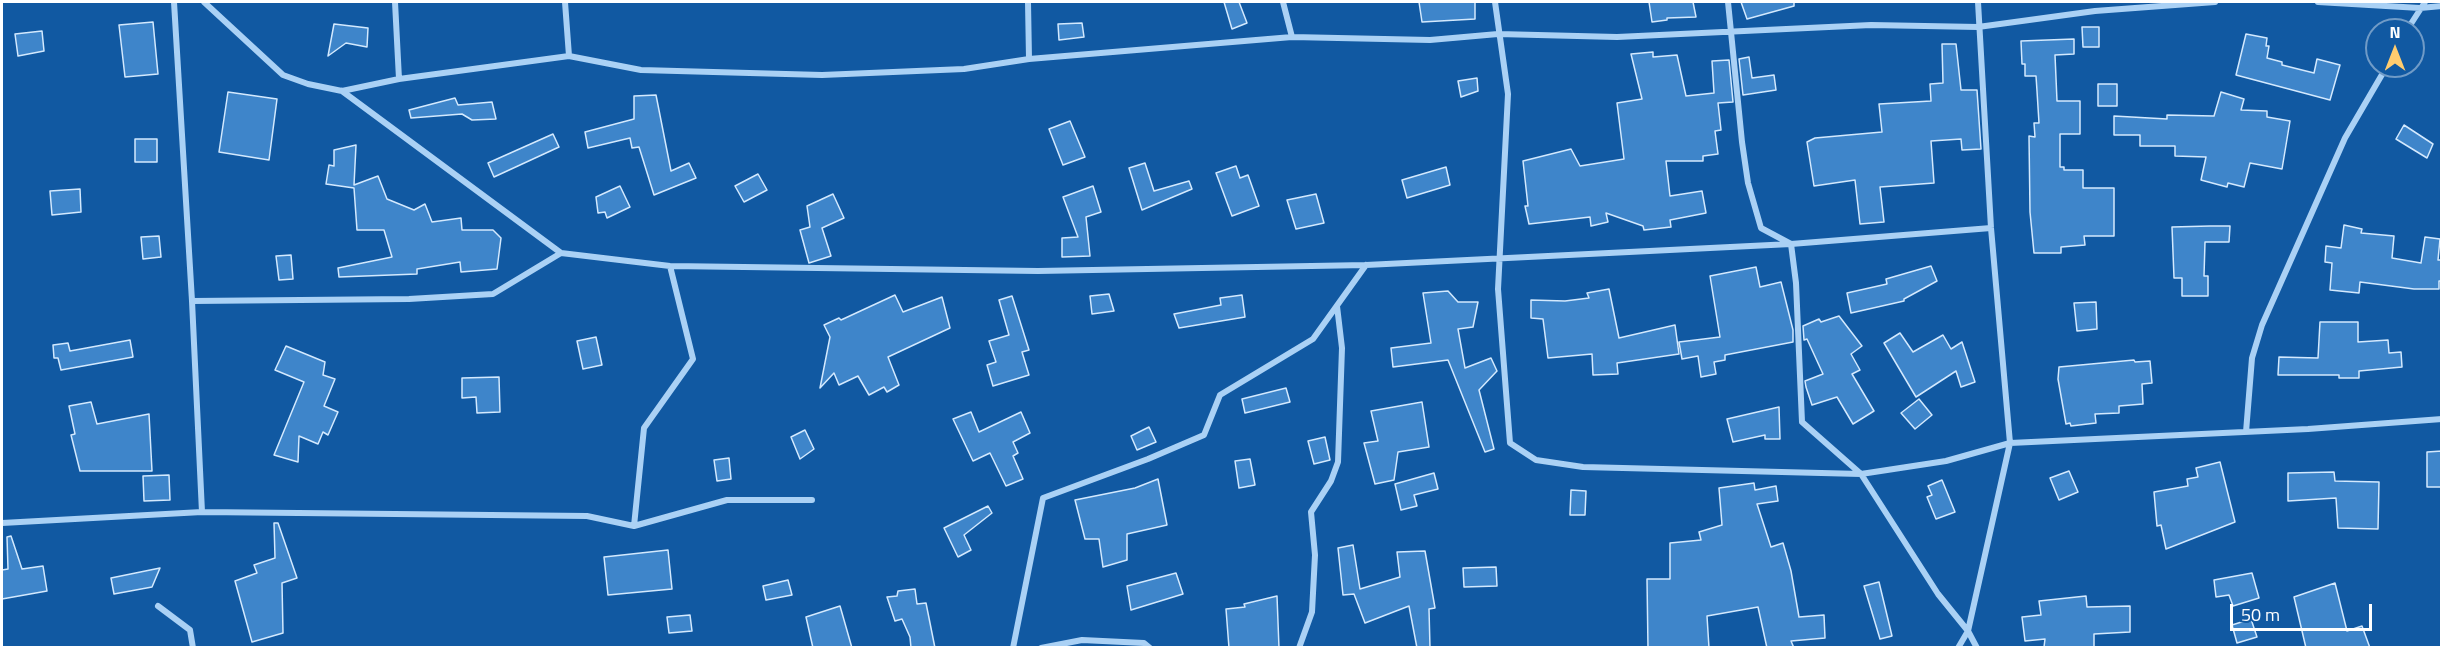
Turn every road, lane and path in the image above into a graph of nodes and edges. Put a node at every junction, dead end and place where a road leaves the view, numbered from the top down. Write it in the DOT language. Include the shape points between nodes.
graph roads {
  1 [pos="174,2"];
  2 [pos="204,2"];
  3 [pos="395,2"];
  4 [pos="565,2"];
  5 [pos="1028,2"];
  6 [pos="1283,2"];
  7 [pos="1495,2"];
  8 [pos="1728,2"];
  9 [pos="1978,2"];
  10 [pos="2193,2"];
  11 [pos="2216,2"];
  12 [pos="2318,2"];
  13 [pos="2336,2"];
  14 [pos="2422,4"];
  15 [pos="2442,6"];
  16 [pos="2414,18"];
  17 [pos="1978,27"];
  18 [pos="1731,31"];
  19 [pos="1498,33"];
  20 [pos="1292,37"];
  21 [pos="569,56"];
  22 [pos="1029,58"];
  23 [pos="2380,78"];
  24 [pos="399,80"];
  25 [pos="342,90"];
  26 [pos="1991,228"];
  27 [pos="1791,243"];
  28 [pos="561,253"];
  29 [pos="1500,258"];
  30 [pos="1366,265"];
  31 [pos="670,266"];
  32 [pos="192,302"];
  33 [pos="1337,306"];
  34 [pos="2442,419"];
  35 [pos="2246,432"];
  36 [pos="2010,443"];
  37 [pos="1861,474"];
  38 [pos="812,500"];
  39 [pos="201,512"];
  40 [pos="2,523"];
  41 [pos="634,526"];
  42 [pos="159,606"];
  43 [pos="1968,631"];
  44 [pos="1042,647"];
  45 [pos="193,648"];
  46 [pos="1013,648"];
  47 [pos="1150,648"];
  48 [pos="1299,648"];
  49 [pos="1958,648"];
  50 [pos="1977,648"];
  1 -- 32 [label="street"];
  2 -- 25 [label="street" via="284,75"];
  3 -- 24 [label="street"];
  4 -- 21 [label="street"];
  5 -- 22 [label="street"];
  6 -- 20 [label="street"];
  7 -- 19 [label="street"];
  8 -- 18 [label="street"];
  9 -- 17 [label="street"];
  10 -- 11 [label="street"];
  10 -- 17 [label="street"];
  12 -- 13 [label="street"];
  13 -- 14 [label="street"];
  14 -- 15 [label="street"];
  14 -- 16 [label="street"];
  17 -- 18 [label="street" via="1871,25"];
  17 -- 26 [label="street"];
  18 -- 19 [label="street" via="1617,37"];
  18 -- 27 [label="street" via="1751,195 1761,228"];
  19 -- 20 [label="street" via="1430,39"];
  19 -- 29 [label="street" via="1508,94"];
  20 -- 22 [label="street"];
  21 -- 22 [label="street" via="641,70 822,75 964,69"];
  21 -- 24 [label="street"];
  23 -- 35 [label="street" via="2345,138 2262,325 2252,358"];
  24 -- 25 [label="street"];
  25 -- 28 [label="street"];
  26 -- 27 [label="street"];
  26 -- 36 [label="street"];
  27 -- 29 [label="street"];
  27 -- 37 [label="street" via="1802,422"];
  28 -- 31 [label="street"];
  28 -- 32 [label="street" via="493,294"];
  29 -- 30 [label="street"];
  29 -- 37 [label="street" via="1498,290 1510,443 1536,460 1583,467"];
  30 -- 31 [label="street" via="1038,271"];
  30 -- 33 [label="street"];
  31 -- 41 [label="street" via="693,359 644,428"];
  32 -- 39 [label="street"];
  33 -- 46 [label="street" via="1313,339 1220,395 1204,435 1043,498"];
  33 -- 48 [label="street" via="1342,348 1338,462 1311,512 1315,555 1312,612"];
  34 -- 35 [label="street"];
  35 -- 36 [label="street"];
  36 -- 37 [label="street" via="1946,461"];
  36 -- 43 [label="street"];
  37 -- 43 [label="street" via="1938,594"];
  38 -- 41 [label="street" via="727,500"];
  39 -- 40 [label="street"];
  39 -- 41 [label="street" via="587,516"];
  42 -- 45 [label="street" via="190,630"];
  43 -- 49 [label="street"];
  43 -- 50 [label="street"];
  44 -- 47 [label="street" via="1082,640 1144,643"];
}
